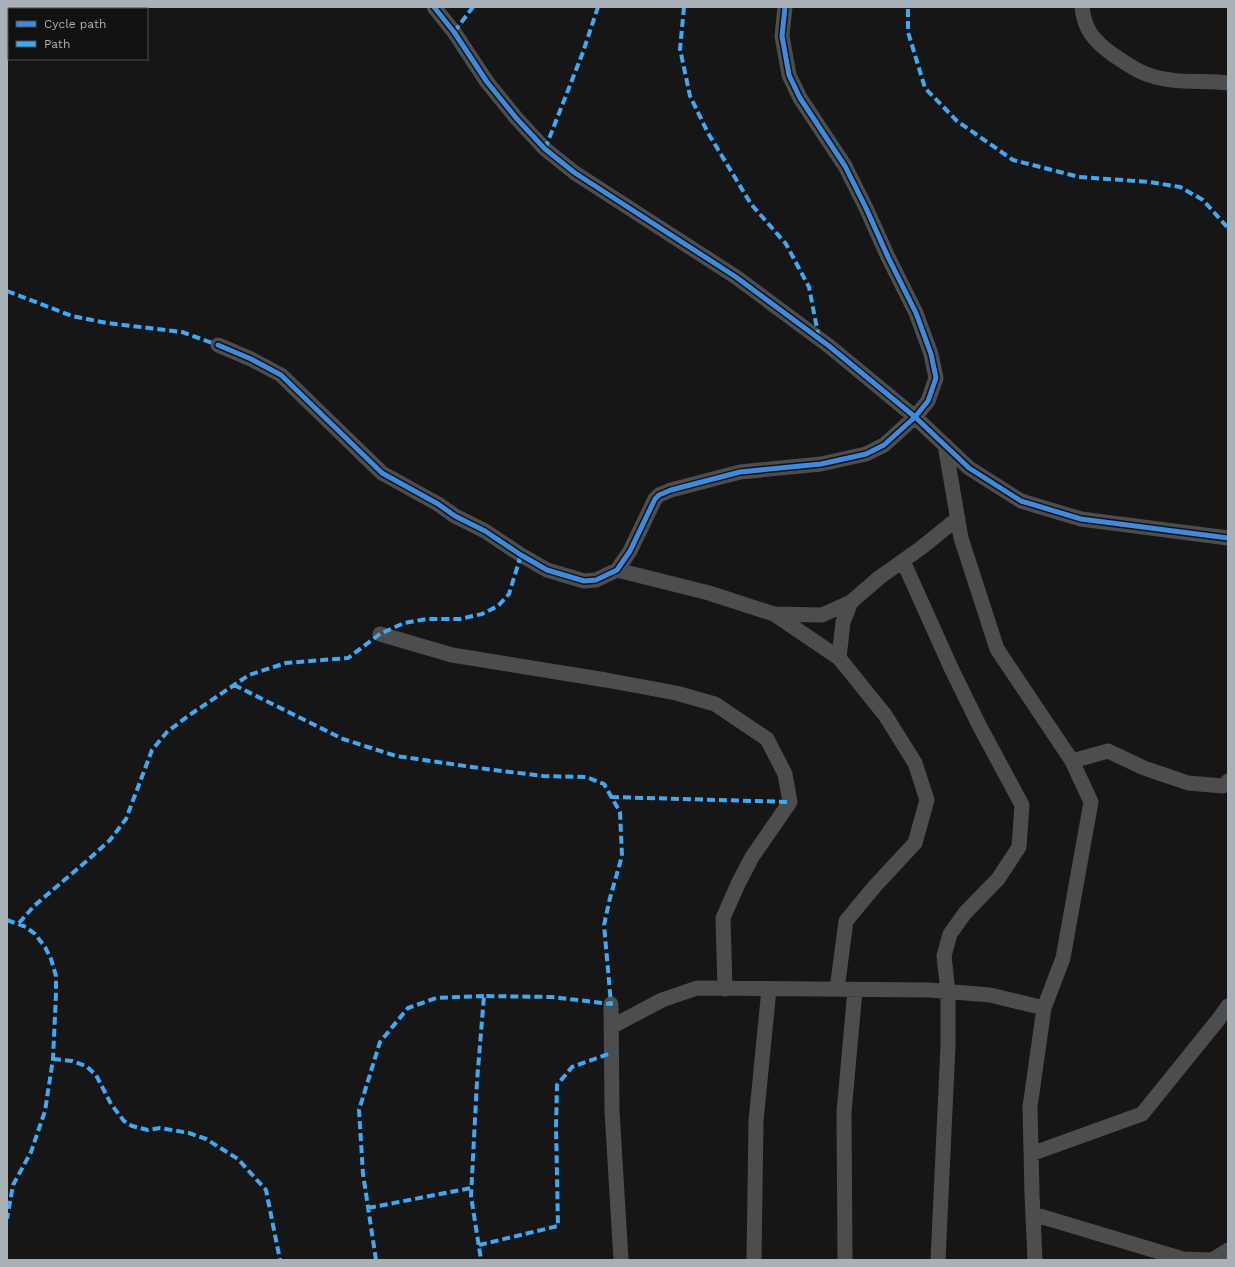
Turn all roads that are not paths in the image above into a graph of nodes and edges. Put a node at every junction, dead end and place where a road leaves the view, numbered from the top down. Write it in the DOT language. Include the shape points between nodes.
graph roads {
  1 [pos="434,7"];
  2 [pos="785,7"];
  3 [pos="1082,7"];
  4 [pos="1228,83"];
  5 [pos="218,344"];
  6 [pos="915,417"];
  7 [pos="945,446"];
  8 [pos="958,518"];
  9 [pos="1228,538"];
  10 [pos="903,561"];
  11 [pos="617,570"];
  12 [pos="851,602"];
  13 [pos="774,614"];
  14 [pos="380,634"];
  15 [pos="839,658"];
  16 [pos="1072,761"];
  17 [pos="1228,781"];
  18 [pos="725,989"];
  19 [pos="769,989"];
  20 [pos="836,989"];
  21 [pos="855,990"];
  22 [pos="948,992"];
  23 [pos="610,1004"];
  24 [pos="1228,1006"];
  25 [pos="1044,1008"];
  26 [pos="611,1027"];
  27 [pos="1031,1154"];
  28 [pos="1033,1214"];
  29 [pos="1228,1250"];
  30 [pos="621,1260"];
  31 [pos="754,1260"];
  32 [pos="845,1260"];
  33 [pos="938,1260"];
  34 [pos="1035,1260"];
  1 -- 6 [label="street" via="487,82 545,148 575,173 736,277 830,346"];
  2 -- 6 [label="street" via="782,36 789,75 800,98 845,166 916,313 931,354 936,378 928,401"];
  3 -- 4 [label="street" via="1083,18 1090,35 1104,49 1132,68 1150,76 1171,80"];
  5 -- 11 [label="street" via="281,375 382,473 485,531 532,562 547,570 584,581 596,580"];
  6 -- 7 [label="street"];
  6 -- 11 [label="street" via="884,445 866,454 821,464 740,472 663,492 655,499 630,551"];
  7 -- 8 [label="street"];
  7 -- 9 [label="street" via="968,468 1021,502 1081,518"];
  8 -- 10 [label="street"];
  8 -- 16 [label="street" via="961,538 997,649"];
  10 -- 12 [label="street"];
  10 -- 22 [label="street" via="952,670 1022,806 1019,847 998,879 965,913 950,934 944,956"];
  11 -- 13 [label="street" via="709,593"];
  12 -- 13 [label="street" via="822,615"];
  12 -- 15 [label="street" via="843,622"];
  13 -- 15 [label="street"];
  14 -- 18 [label="street" via="452,655 683,695 715,704 767,738 785,774 790,802 752,857 724,918"];
  15 -- 20 [label="street" via="885,715 915,763 927,800 915,843 846,921"];
  16 -- 17 [label="street" via="1108,752 1188,783 1223,786"];
  16 -- 25 [label="street" via="1091,802 1063,958"];
  18 -- 19 [label="street"];
  18 -- 26 [label="street" via="697,988 662,1000"];
  19 -- 20 [label="street"];
  19 -- 31 [label="street" via="756,1121"];
  20 -- 21 [label="street"];
  21 -- 22 [label="street"];
  21 -- 32 [label="street" via="844,1112"];
  22 -- 25 [label="street" via="990,995"];
  22 -- 33 [label="street" via="948,1046"];
  23 -- 26 [label="street"];
  24 -- 27 [label="street" via="1142,1114"];
  25 -- 27 [label="street" via="1030,1107"];
  26 -- 30 [label="street" via="612,1111"];
  27 -- 28 [label="street"];
  28 -- 29 [label="street" via="1183,1258 1212,1260"];
  28 -- 34 [label="street"];
}
